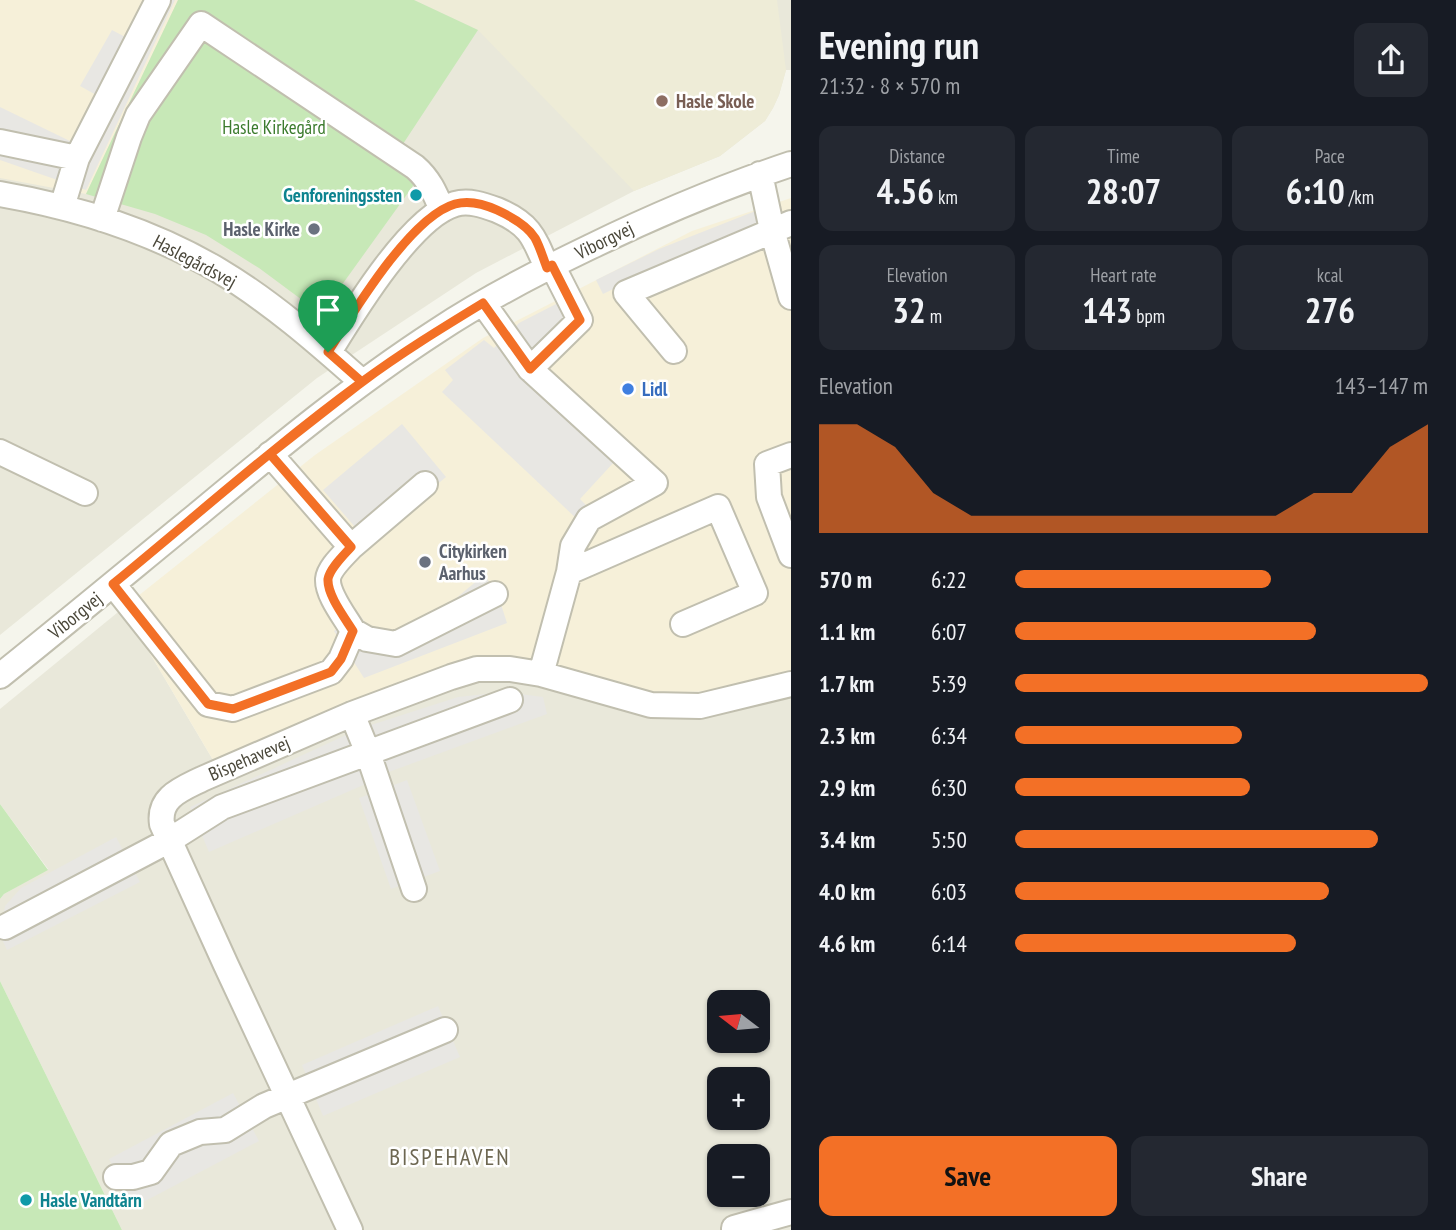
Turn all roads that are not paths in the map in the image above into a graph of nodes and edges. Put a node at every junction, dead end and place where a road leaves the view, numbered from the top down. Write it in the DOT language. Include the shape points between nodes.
graph roads {
  1 [pos="158,0"];
  2 [pos="0,142"];
  3 [pos="77,158"];
  4 [pos="791,164"];
  5 [pos="760,174"];
  6 [pos="0,194"];
  7 [pos="62,207"];
  8 [pos="442,210"];
  9 [pos="102,219"];
  10 [pos="781,226"];
  11 [pos="550,266"];
  12 [pos="791,297"];
  13 [pos="483,303"];
  14 [pos="674,351"];
  15 [pos="328,352"];
  16 [pos="530,369"];
  17 [pos="362,382"];
  18 [pos="0,452"];
  19 [pos="270,454"];
  20 [pos="791,455"];
  21 [pos="425,484"];
  22 [pos="85,493"];
  23 [pos="351,547"];
  24 [pos="791,555"];
  25 [pos="569,572"];
  26 [pos="113,584"];
  27 [pos="495,594"];
  28 [pos="683,624"];
  29 [pos="353,631"];
  30 [pos="541,674"];
  31 [pos="0,676"];
  32 [pos="791,684"];
  33 [pos="510,699"];
  34 [pos="352,714"];
  35 [pos="368,752"];
  36 [pos="170,840"];
  37 [pos="414,889"];
  38 [pos="5,928"];
  39 [pos="445,1030"];
  40 [pos="289,1097"];
  41 [pos="116,1177"];
  42 [pos="791,1212"];
  43 [pos="350,1230"];
  44 [pos="734,1230"];
  1 -- 3 [label="street"];
  2 -- 3 [label="street"];
  3 -- 7 [label="street"];
  4 -- 5 [label="street, Viborgvej"];
  5 -- 10 [label="street"];
  5 -- 11 [label="street, Viborgvej"];
  6 -- 7 [label="street, Haslegårdsvej"];
  7 -- 9 [label="street, Haslegårdsvej"];
  8 -- 9 [label="street" via="432,185 415,167 201,24 138,116"];
  8 -- 11 [label="street" via="465,202 504,214 534,236"];
  8 -- 15 [label="street" via="395,254"];
  9 -- 15 [label="street, Haslegårdsvej" via="217,270 265,301"];
  10 -- 12 [label="street"];
  10 -- 14 [label="street" via="626,293"];
  11 -- 13 [label="street, Viborgvej"];
  11 -- 16 [label="street" via="580,320"];
  13 -- 16 [label="street"];
  13 -- 17 [label="street, Viborgvej"];
  15 -- 17 [label="street, Haslegårdsvej"];
  16 -- 25 [label="street" via="655,483 589,519 573,546"];
  17 -- 19 [label="street, Viborgvej"];
  18 -- 22 [label="street"];
  19 -- 23 [label="street"];
  19 -- 26 [label="street, Viborgvej"];
  20 -- 24 [label="street" via="766,464 769,497"];
  21 -- 23 [label="street"];
  23 -- 29 [label="street" via="328,578 330,592"];
  25 -- 28 [label="street" via="718,507 755,593"];
  25 -- 30 [label="street"];
  26 -- 29 [label="street" via="208,704 233,709 331,672"];
  26 -- 31 [label="street, Viborgvej"];
  27 -- 29 [label="street" via="396,644 367,639"];
  30 -- 32 [label="street, Bispehavevej" via="651,705 700,706"];
  30 -- 34 [label="street, Bispehavevej" via="477,669"];
  33 -- 35 [label="street"];
  34 -- 35 [label="street"];
  34 -- 36 [label="street, Bispehavevej" via="178,791 168,798 160,816"];
  35 -- 36 [label="street" via="222,807"];
  35 -- 37 [label="street"];
  36 -- 38 [label="street"];
  36 -- 40 [label="street, Bispehavevej"];
  39 -- 40 [label="street"];
  40 -- 41 [label="street" via="225,1130 200,1132 171,1144 151,1172"];
  40 -- 43 [label="street, Bispehavevej"];
  42 -- 44 [label="street"];
}
